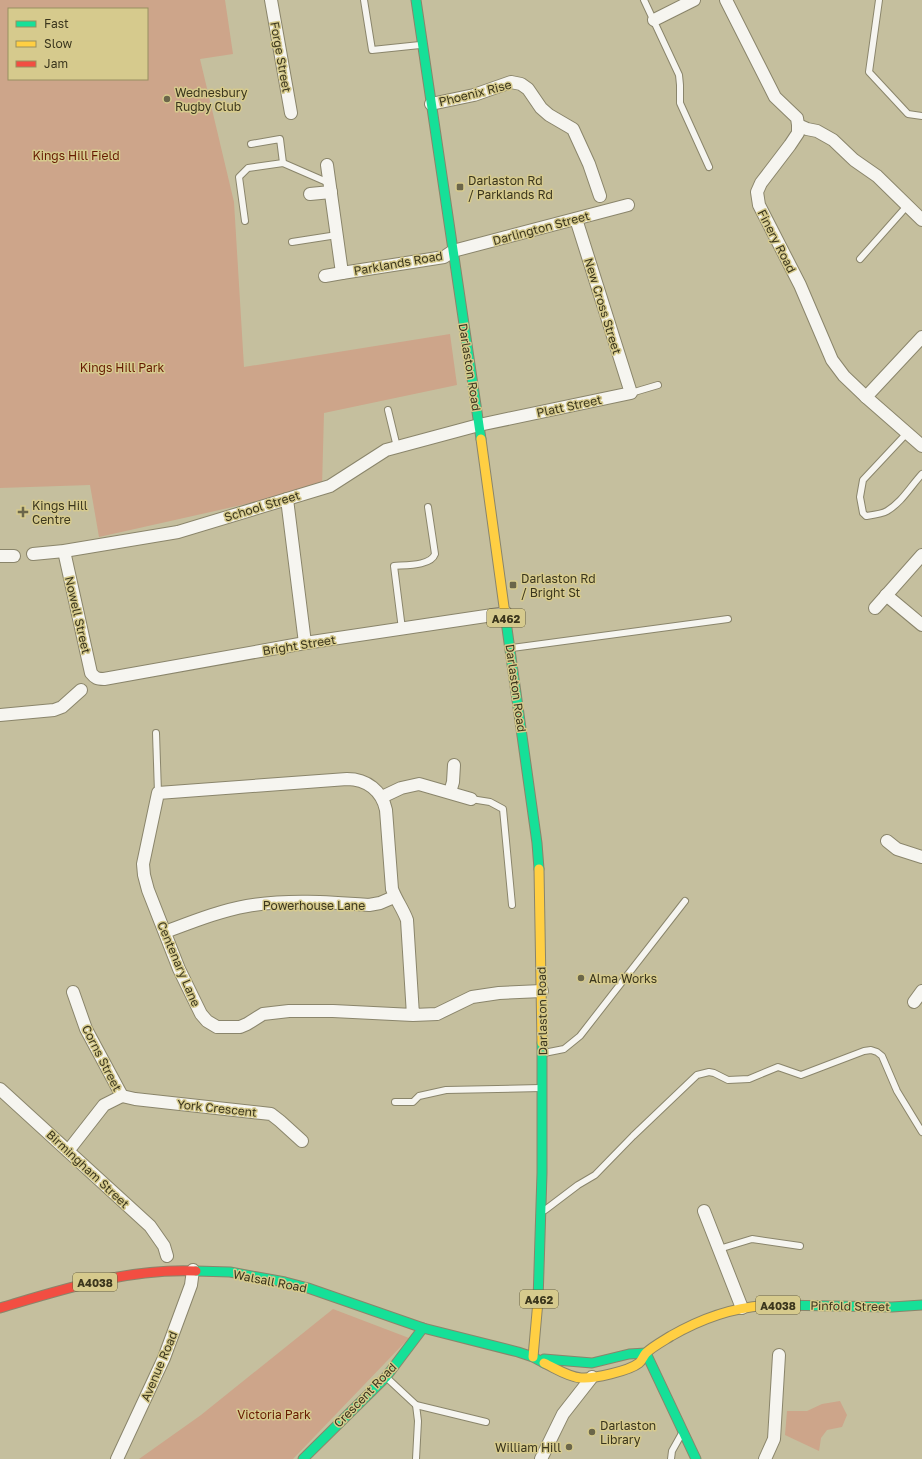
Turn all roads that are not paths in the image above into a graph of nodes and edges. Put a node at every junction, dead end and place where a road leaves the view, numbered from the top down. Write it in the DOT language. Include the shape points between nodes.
graph roads {
  1 [pos="271,0"];
  2 [pos="364,0"];
  3 [pos="416,0"];
  4 [pos="644,0"];
  5 [pos="694,0"];
  6 [pos="726,0"];
  7 [pos="879,0"];
  8 [pos="654,20"];
  9 [pos="422,45"];
  10 [pos="431,104"];
  11 [pos="291,113"];
  12 [pos="922,116"];
  13 [pos="798,125"];
  14 [pos="251,144"];
  15 [pos="283,163"];
  16 [pos="328,165"];
  17 [pos="709,167"];
  18 [pos="330,188"];
  19 [pos="310,194"];
  20 [pos="600,196"];
  21 [pos="628,205"];
  22 [pos="907,206"];
  23 [pos="576,219"];
  24 [pos="922,220"];
  25 [pos="244,221"];
  26 [pos="337,235"];
  27 [pos="292,242"];
  28 [pos="453,251"];
  29 [pos="860,259"];
  30 [pos="342,273"];
  31 [pos="325,276"];
  32 [pos="922,336"];
  33 [pos="658,385"];
  34 [pos="630,393"];
  35 [pos="866,396"];
  36 [pos="388,410"];
  37 [pos="479,425"];
  38 [pos="907,433"];
  39 [pos="922,446"];
  40 [pos="397,447"];
  41 [pos="922,474"];
  42 [pos="287,499"];
  43 [pos="428,507"];
  44 [pos="64,551"];
  45 [pos="33,554"];
  46 [pos="922,555"];
  47 [pos="0,556"];
  48 [pos="14,556"];
  49 [pos="886,595"];
  50 [pos="875,608"];
  51 [pos="506,613"];
  52 [pos="728,620"];
  53 [pos="922,625"];
  54 [pos="402,629"];
  55 [pos="305,643"];
  56 [pos="511,648"];
  57 [pos="94,677"];
  58 [pos="81,690"];
  59 [pos="0,715"];
  60 [pos="156,733"];
  61 [pos="454,765"];
  62 [pos="450,792"];
  63 [pos="158,794"];
  64 [pos="382,797"];
  65 [pos="471,799"];
  66 [pos="886,841"];
  67 [pos="922,857"];
  68 [pos="394,897"];
  69 [pos="684,901"];
  70 [pos="512,905"];
  71 [pos="165,932"];
  72 [pos="542,991"];
  73 [pos="922,991"];
  74 [pos="73,992"];
  75 [pos="914,1002"];
  76 [pos="413,1015"];
  77 [pos="542,1054"];
  78 [pos="543,1088"];
  79 [pos="0,1089"];
  80 [pos="122,1096"];
  81 [pos="395,1102"];
  82 [pos="922,1132"];
  83 [pos="302,1141"];
  84 [pos="68,1150"];
  85 [pos="704,1211"];
  86 [pos="542,1213"];
  87 [pos="800,1246"];
  88 [pos="719,1249"];
  89 [pos="167,1256"];
  90 [pos="193,1270"];
  91 [pos="922,1305"];
  92 [pos="0,1308"];
  93 [pos="742,1308"];
  94 [pos="424,1328"];
  95 [pos="646,1353"];
  96 [pos="779,1355"];
  97 [pos="533,1358"];
  98 [pos="386,1377"];
  99 [pos="592,1377"];
  100 [pos="416,1405"];
  101 [pos="486,1422"];
  102 [pos="684,1431"];
  103 [pos="116,1459"];
  104 [pos="303,1459"];
  105 [pos="416,1459"];
  106 [pos="541,1459"];
  107 [pos="671,1459"];
  108 [pos="696,1459"];
  109 [pos="765,1459"];
  1 -- 11 [label="street, Forge Street"];
  2 -- 9 [label="lane" via="372,50"];
  3 -- 9 [label="main road, Darlaston Road / A462"];
  4 -- 8 [label="lane"];
  5 -- 8 [label="street"];
  6 -- 13 [label="street" via="776,97 797,118"];
  7 -- 12 [label="lane" via="869,72 908,114"];
  8 -- 17 [label="lane" via="679,75 680,103"];
  9 -- 10 [label="main road, Darlaston Road / A462"];
  10 -- 20 [label="street, Phoenix Rise" via="474,95 511,82 521,84 549,115 573,129"];
  10 -- 28 [label="main road, Darlaston Road / A462"];
  13 -- 22 [label="street" via="834,140 854,160 877,176"];
  13 -- 35 [label="street, Finery Road" via="798,133 760,183 757,192 759,205 800,285 832,360 844,376"];
  14 -- 15 [label="lane" via="280,139"];
  15 -- 18 [label="lane"];
  15 -- 25 [label="lane" via="248,168 239,177"];
  16 -- 18 [label="street, Parklands Road"];
  18 -- 19 [label="street"];
  18 -- 26 [label="street, Parklands Road"];
  21 -- 23 [label="street, Darlington Street"];
  22 -- 24 [label="street"];
  22 -- 29 [label="lane"];
  23 -- 28 [label="street, Darlington Street"];
  23 -- 34 [label="street, New Cross Street"];
  26 -- 27 [label="lane"];
  26 -- 30 [label="street, Parklands Road"];
  28 -- 30 [label="street, Parklands Road" via="444,257"];
  28 -- 37 [label="main road, Darlaston Road / A462"];
  30 -- 31 [label="street, Parklands Road"];
  32 -- 35 [label="street"];
  33 -- 34 [label="lane, Platt Street"];
  34 -- 37 [label="street, Platt Street"];
  35 -- 38 [label="street, Finery Road"];
  36 -- 40 [label="lane"];
  37 -- 40 [label="street, School Street"];
  37 -- 51 [label="main road, Darlaston Road / A462"];
  38 -- 39 [label="street, Finery Road"];
  38 -- 41 [label="lane" via="863,480 860,497 863,513 866,516 886,512 906,496"];
  40 -- 42 [label="street, School Street" via="386,450 330,486"];
  42 -- 44 [label="street, School Street" via="178,532"];
  42 -- 55 [label="street"];
  43 -- 54 [label="lane" via="434,558 428,562 394,566"];
  44 -- 45 [label="street, School Street"];
  44 -- 57 [label="street, Nowell Street"];
  46 -- 49 [label="street"];
  47 -- 48 [label="street"];
  49 -- 50 [label="street"];
  49 -- 53 [label="street"];
  51 -- 54 [label="street, Bright Street"];
  51 -- 56 [label="main road, Darlaston Road / A462"];
  52 -- 56 [label="lane"];
  54 -- 55 [label="street, Bright Street"];
  55 -- 57 [label="street, Bright Street" via="104,679"];
  56 -- 72 [label="main road, Darlaston Road / A462" via="537,843"];
  58 -- 59 [label="street" via="62,707 54,710"];
  60 -- 63 [label="lane, Centenary Lane"];
  61 -- 62 [label="street"];
  62 -- 64 [label="street" via="419,784 401,788"];
  62 -- 65 [label="street"];
  63 -- 64 [label="street" via="355,779 372,786"];
  63 -- 71 [label="street, Centenary Lane" via="143,864 148,890"];
  64 -- 68 [label="street" via="386,810"];
  65 -- 70 [label="lane" via="490,802 503,809"];
  66 -- 67 [label="street" via="897,849"];
  68 -- 71 [label="street, Powerhouse Lane" via="369,905 293,902 247,906"];
  68 -- 76 [label="street" via="407,920"];
  69 -- 77 [label="lane" via="580,1036 564,1049"];
  71 -- 76 [label="street, Centenary Lane" via="201,1014 217,1026 240,1027 263,1014 283,1012 333,1011"];
  72 -- 76 [label="street, Centenary Lane" via="472,997 437,1014"];
  72 -- 77 [label="main road, Darlaston Road / A462"];
  73 -- 75 [label="street"];
  74 -- 80 [label="street, Corns Street" via="86,1029"];
  77 -- 78 [label="main road, Darlaston Road / A462"];
  78 -- 81 [label="lane" via="446,1090 419,1096 413,1102"];
  78 -- 86 [label="main road, Darlaston Road / A462"];
  79 -- 84 [label="street, Birmingham Street"];
  80 -- 83 [label="street, York Crescent" via="271,1114"];
  80 -- 84 [label="street, Corns Street" via="104,1105"];
  82 -- 86 [label="lane" via="897,1091 885,1060 871,1050 801,1075 778,1067 749,1079 728,1080 714,1073 704,1073 692,1080 595,1174"];
  84 -- 89 [label="street, Birmingham Street" via="150,1226 164,1246"];
  85 -- 88 [label="street"];
  86 -- 97 [label="main road, Darlaston Road / A462" via="538,1316"];
  87 -- 88 [label="lane" via="752,1239"];
  88 -- 93 [label="street"];
  90 -- 92 [label="main road, Walsall Road / A4038" via="175,1270 82,1284"];
  90 -- 94 [label="main road, Walsall Road / A4038" via="230,1272 285,1282"];
  90 -- 103 [label="street, Avenue Road" via="186,1299 164,1358"];
  91 -- 93 [label="main road, Pinfold Street / A4038" via="758,1305"];
  93 -- 95 [label="main road, Pinfold Street / A4038" via="691,1325"];
  94 -- 97 [label="main road, Walsall Road / A4038"];
  94 -- 98 [label="main road, Crescent Road"];
  95 -- 97 [label="main road, A4038" via="592,1362"];
  95 -- 99 [label="main road, A4038" via="640,1363 626,1370"];
  95 -- 102 [label="main road" via="659,1385"];
  96 -- 109 [label="street" via="774,1438"];
  97 -- 99 [label="main road, A4038" via="566,1374 580,1378"];
  98 -- 100 [label="lane"];
  98 -- 104 [label="main road, Crescent Road"];
  99 -- 106 [label="street" via="563,1414"];
  100 -- 101 [label="lane"];
  100 -- 105 [label="lane"];
  102 -- 107 [label="lane" via="672,1451"];
  102 -- 108 [label="main road"];
}
